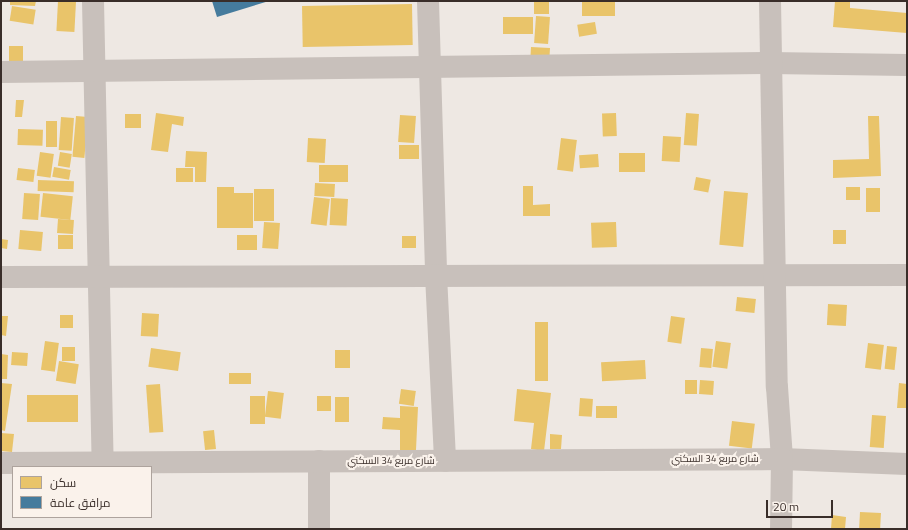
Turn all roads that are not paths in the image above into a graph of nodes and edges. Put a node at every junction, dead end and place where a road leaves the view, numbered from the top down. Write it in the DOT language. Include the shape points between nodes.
graph roads {
  1 [pos="93,1"];
  2 [pos="428,1"];
  3 [pos="770,1"];
  4 [pos="770,63"];
  5 [pos="907,66"];
  6 [pos="428,68"];
  7 [pos="1,72"];
  8 [pos="94,72"];
  9 [pos="774,274"];
  10 [pos="436,275"];
  11 [pos="907,275"];
  12 [pos="97,276"];
  13 [pos="1,277"];
  14 [pos="782,459"];
  15 [pos="103,461"];
  16 [pos="319,461"];
  17 [pos="445,461"];
  18 [pos="1,463"];
  19 [pos="907,464"];
  20 [pos="319,529"];
  21 [pos="781,529"];
  1 -- 8 [label="street"];
  2 -- 6 [label="street"];
  3 -- 4 [label="street"];
  4 -- 5 [label="street"];
  4 -- 6 [label="street"];
  4 -- 9 [label="street"];
  6 -- 8 [label="street"];
  6 -- 10 [label="street"];
  7 -- 8 [label="street"];
  8 -- 12 [label="street"];
  9 -- 10 [label="street"];
  9 -- 11 [label="street"];
  9 -- 14 [label="street"];
  10 -- 12 [label="street"];
  10 -- 17 [label="street"];
  12 -- 13 [label="street"];
  12 -- 15 [label="street"];
  14 -- 17 [label="street, شارع مربع 34 السكني"];
  14 -- 19 [label="street, شارع مربع 34 السكني"];
  14 -- 21 [label="street"];
  15 -- 16 [label="street, شارع مربع 34 السكني"];
  15 -- 18 [label="street, شارع مربع 34 السكني"];
  16 -- 17 [label="street, شارع مربع 34 السكني"];
  16 -- 20 [label="street"];
}
